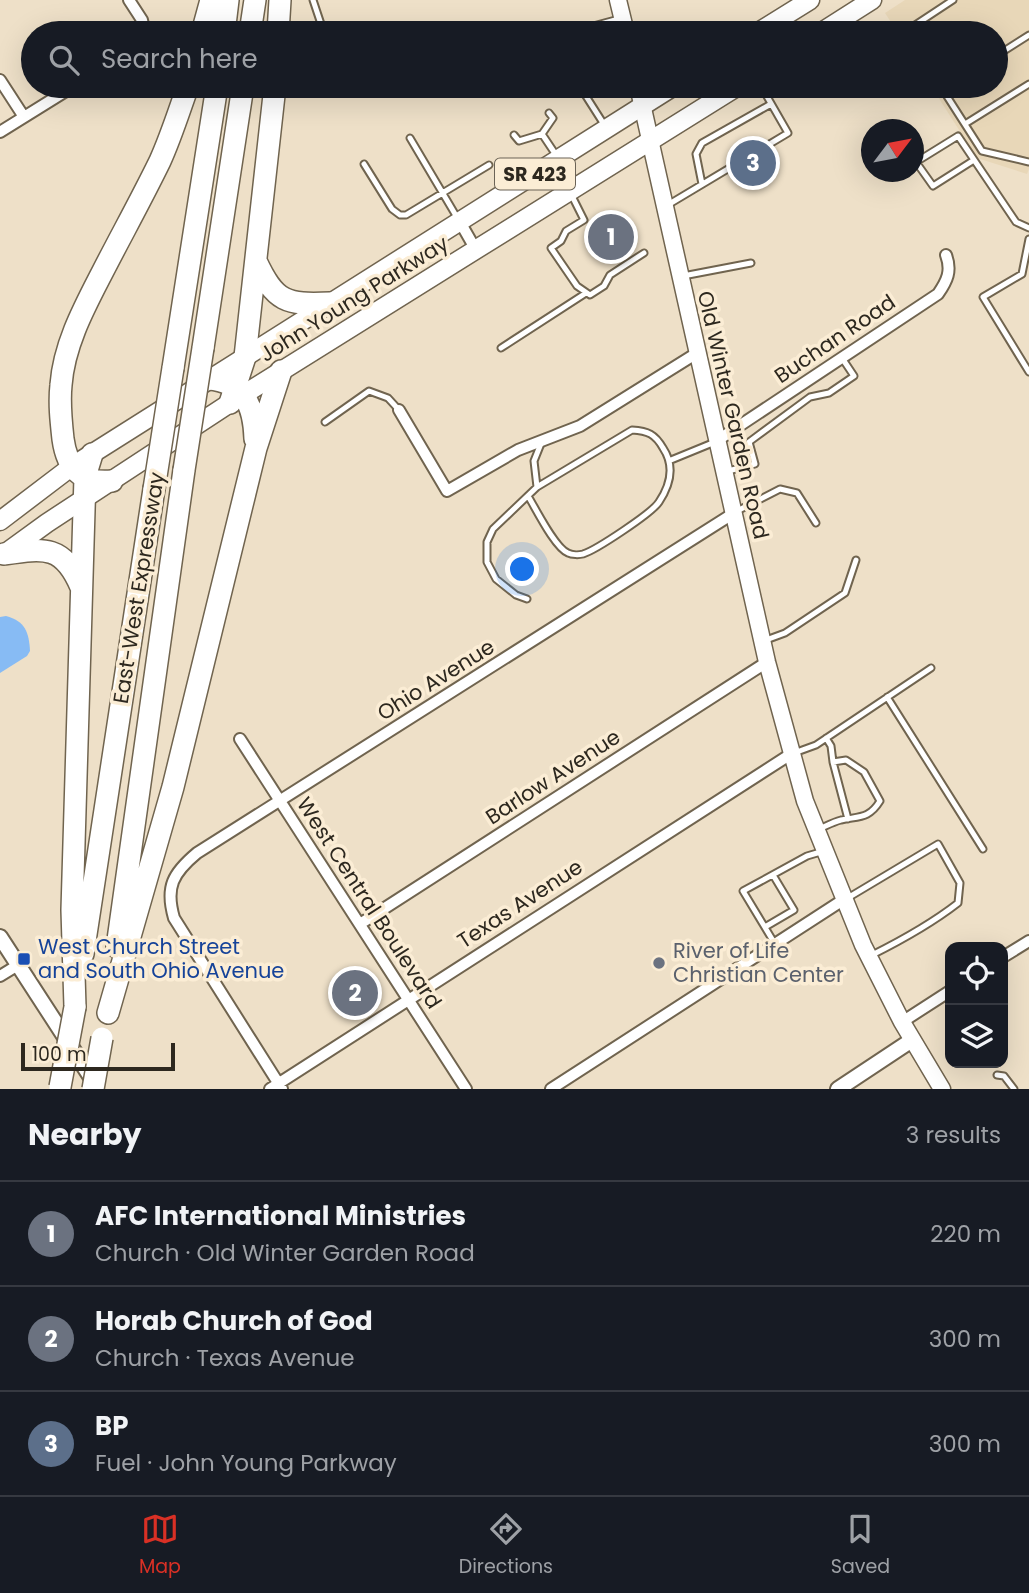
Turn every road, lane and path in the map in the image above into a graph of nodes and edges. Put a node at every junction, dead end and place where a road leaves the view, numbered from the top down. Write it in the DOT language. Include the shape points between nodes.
graph roads {
  1 [pos="129,0"];
  2 [pos="211,0"];
  3 [pos="228,0"];
  4 [pos="255,0"];
  5 [pos="280,0"];
  6 [pos="313,0"];
  7 [pos="618,0"];
  8 [pos="872,0"];
  9 [pos="953,0"];
  10 [pos="804,1"];
  11 [pos="142,21"];
  12 [pos="205,21"];
  13 [pos="225,21"];
  14 [pos="252,21"];
  15 [pos="279,21"];
  16 [pos="320,21"];
  17 [pos="623,21"];
  18 [pos="775,21"];
  19 [pos="839,21"];
  20 [pos="921,21"];
  21 [pos="1029,35"];
  22 [pos="1008,48"];
  23 [pos="0,80"];
  24 [pos="1029,83"];
  25 [pos="1008,96"];
  26 [pos="55,98"];
  27 [pos="184,98"];
  28 [pos="215,98"];
  29 [pos="241,98"];
  30 [pos="274,98"];
  31 [pos="587,98"];
  32 [pos="641,98"];
  33 [pos="654,98"];
  34 [pos="718,98"];
  35 [pos="768,98"];
  36 [pos="948,98"];
  37 [pos="1006,98"];
  38 [pos="771,104"];
  39 [pos="643,105"];
  40 [pos="549,113"];
  41 [pos="24,117"];
  42 [pos="965,124"];
  43 [pos="607,128"];
  44 [pos="0,132"];
  45 [pos="542,134"];
  46 [pos="514,135"];
  47 [pos="410,138"];
  48 [pos="650,141"];
  49 [pos="559,159"];
  50 [pos="974,160"];
  51 [pos="1029,162"];
  52 [pos="364,164"];
  53 [pos="489,165"];
  54 [pos="702,184"];
  55 [pos="569,192"];
  56 [pos="442,193"];
  57 [pos="665,207"];
  58 [pos="460,222"];
  59 [pos="1029,228"];
  60 [pos="1029,239"];
  61 [pos="476,250"];
  62 [pos="644,253"];
  63 [pos="946,255"];
  64 [pos="256,261"];
  65 [pos="751,263"];
  66 [pos="680,277"];
  67 [pos="586,293"];
  68 [pos="330,303"];
  69 [pos="501,348"];
  70 [pos="697,353"];
  71 [pos="245,357"];
  72 [pos="842,358"];
  73 [pos="281,371"];
  74 [pos="1029,372"];
  75 [pos="209,379"];
  76 [pos="236,395"];
  77 [pos="772,405"];
  78 [pos="400,410"];
  79 [pos="782,417"];
  80 [pos="325,422"];
  81 [pos="718,440"];
  82 [pos="542,441"];
  83 [pos="256,448"];
  84 [pos="92,454"];
  85 [pos="671,460"];
  86 [pos="725,472"];
  87 [pos="81,481"];
  88 [pos="112,481"];
  89 [pos="537,487"];
  90 [pos="528,496"];
  91 [pos="734,513"];
  92 [pos="0,521"];
  93 [pos="816,523"];
  94 [pos="2,556"];
  95 [pos="856,560"];
  96 [pos="82,589"];
  97 [pos="527,599"];
  98 [pos="763,641"];
  99 [pos="767,662"];
  100 [pos="931,668"];
  101 [pos="887,697"];
  102 [pos="826,738"];
  103 [pos="240,739"];
  104 [pos="791,754"];
  105 [pos="832,762"];
  106 [pos="280,802"];
  107 [pos="848,819"];
  108 [pos="816,830"];
  109 [pos="984,849"];
  110 [pos="824,851"];
  111 [pos="772,875"];
  112 [pos="844,901"];
  113 [pos="360,924"];
  114 [pos="765,927"];
  115 [pos="0,937"];
  116 [pos="1029,941"];
  117 [pos="775,944"];
  118 [pos="1008,954"];
  119 [pos="869,957"];
  120 [pos="18,965"];
  121 [pos="0,976"];
  122 [pos="945,994"];
  123 [pos="409,998"];
  124 [pos="75,1007"];
  125 [pos="108,1013"];
  126 [pos="902,1022"];
  127 [pos="912,1040"];
  128 [pos="997,1075"];
  129 [pos="277,1087"];
  130 [pos="60,1088"];
  131 [pos="96,1089"];
  132 [pos="466,1089"];
  133 [pos="551,1089"];
  134 [pos="838,1089"];
  135 [pos="942,1089"];
  136 [pos="1014,1089"];
  1 -- 11 [label="street"];
  2 -- 12 [label="highway"];
  3 -- 13 [label="highway"];
  4 -- 14 [label="highway"];
  5 -- 15 [label="highway"];
  6 -- 16 [label="lane"];
  7 -- 17 [label="main road"];
  8 -- 19 [label="main road"];
  9 -- 20 [label="lane"];
  10 -- 18 [label="main road"];
  21 -- 22 [label="lane"];
  23 -- 41 [label="street"];
  24 -- 25 [label="lane"];
  26 -- 41 [label="street"];
  27 -- 87 [label="highway" via="161,158 84,308 68,350 60,416 65,451"];
  28 -- 124 [label="highway, East-West Expressway, bridge"];
  29 -- 125 [label="highway, East-West Expressway, bridge"];
  30 -- 64 [label="highway"];
  31 -- 43 [label="lane"];
  32 -- 39 [label="main road, Old Winter Garden Road"];
  33 -- 39 [label="main road, John Young Parkway / SR 423"];
  34 -- 48 [label="main road, John Young Parkway / SR 423"];
  35 -- 38 [label="lane"];
  36 -- 42 [label="lane"];
  37 -- 42 [label="lane"];
  38 -- 54 [label="lane" via="702,143 696,154"];
  38 -- 54 [label="lane" via="788,134"];
  39 -- 43 [label="main road, John Young Parkway / SR 423"];
  39 -- 48 [label="main road, Old Winter Garden Road"];
  40 -- 45 [label="lane" via="553,118"];
  41 -- 44 [label="street"];
  42 -- 51 [label="lane" via="982,151"];
  43 -- 49 [label="main road, John Young Parkway / SR 423"];
  45 -- 46 [label="lane" via="519,141"];
  45 -- 49 [label="lane"];
  47 -- 56 [label="lane"];
  48 -- 55 [label="main road, John Young Parkway / SR 423"];
  48 -- 57 [label="main road, Old Winter Garden Road"];
  49 -- 58 [label="main road, John Young Parkway / SR 423"];
  50 -- 50 [label="lane" via="958,136 916,162 933,186"];
  50 -- 59 [label="lane" via="1016,222"];
  52 -- 56 [label="lane" via="400,215"];
  53 -- 56 [label="lane"];
  54 -- 57 [label="lane"];
  55 -- 61 [label="main road, John Young Parkway / SR 423"];
  55 -- 67 [label="lane" via="583,220 551,248"];
  56 -- 58 [label="lane"];
  57 -- 66 [label="main road, Old Winter Garden Road"];
  58 -- 61 [label="street"];
  58 -- 68 [label="main road, John Young Parkway / SR 423"];
  60 -- 74 [label="lane" via="1021,274 983,298"];
  61 -- 73 [label="main road, John Young Parkway / SR 423"];
  62 -- 67 [label="lane" via="610,275 604,286"];
  63 -- 72 [label="street, Buchan Road" via="948,280 938,294"];
  64 -- 68 [label="highway" via="278,296 296,303"];
  64 -- 71 [label="highway"];
  65 -- 66 [label="lane"];
  66 -- 70 [label="main road, Old Winter Garden Road"];
  67 -- 69 [label="lane"];
  68 -- 71 [label="main road, John Young Parkway / SR 423"];
  70 -- 81 [label="main road, Old Winter Garden Road"];
  70 -- 82 [label="street" via="580,426"];
  71 -- 75 [label="main road, John Young Parkway / SR 423"];
  71 -- 76 [label="highway"];
  72 -- 77 [label="street, Buchan Road"];
  72 -- 79 [label="lane" via="854,376 829,393 810,397"];
  73 -- 76 [label="main road, John Young Parkway / SR 423"];
  73 -- 83 [label="highway"];
  75 -- 76 [label="highway" via="224,380"];
  75 -- 84 [label="main road, John Young Parkway / SR 423"];
  76 -- 83 [label="highway" via="255,420"];
  76 -- 88 [label="main road, John Young Parkway / SR 423"];
  77 -- 79 [label="lane"];
  77 -- 81 [label="street, Buchan Road"];
  78 -- 80 [label="lane" via="388,398 369,391"];
  78 -- 82 [label="street" via="447,491"];
  79 -- 86 [label="lane" via="749,442 755,464"];
  81 -- 85 [label="lane"];
  81 -- 86 [label="main road, Old Winter Garden Road"];
  82 -- 89 [label="lane" via="534,461"];
  83 -- 125 [label="highway" via="173,786"];
  84 -- 87 [label="highway"];
  85 -- 89 [label="lane" via="656,436 632,430"];
  85 -- 90 [label="lane" via="669,484 658,505 581,555 560,548"];
  86 -- 91 [label="main road, Old Winter Garden Road"];
  87 -- 88 [label="highway"];
  87 -- 92 [label="main road"];
  87 -- 94 [label="main road"];
  87 -- 96 [label="highway"];
  89 -- 90 [label="lane"];
  90 -- 97 [label="lane" via="493,529 487,542 487,562 496,579"];
  91 -- 93 [label="lane" via="780,489 797,494"];
  91 -- 98 [label="main road, Old Winter Garden Road"];
  91 -- 106 [label="street, Ohio Avenue"];
  94 -- 96 [label="highway" via="49,551 64,558"];
  95 -- 98 [label="lane" via="845,593 785,633"];
  96 -- 124 [label="highway" via="72,910"];
  98 -- 99 [label="main road, Old Winter Garden Road"];
  99 -- 104 [label="main road, Old Winter Garden Road"];
  99 -- 113 [label="street, Barlow Avenue"];
  100 -- 101 [label="lane"];
  101 -- 102 [label="lane"];
  101 -- 109 [label="lane"];
  102 -- 104 [label="lane"];
  102 -- 105 [label="lane"];
  103 -- 106 [label="street, West Central Boulevard"];
  104 -- 108 [label="main road, Old Winter Garden Road"];
  104 -- 123 [label="street, Texas Avenue"];
  105 -- 107 [label="lane"];
  105 -- 107 [label="lane" via="846,760 864,772 880,801 874,811"];
  106 -- 113 [label="street, West Central Boulevard"];
  106 -- 129 [label="street, Ohio Avenue" via="197,853 184,864 170,889 170,903 181,931"];
  107 -- 108 [label="lane"];
  108 -- 110 [label="main road, Old Winter Garden Road"];
  110 -- 111 [label="lane"];
  110 -- 112 [label="main road, Old Winter Garden Road"];
  111 -- 114 [label="lane" via="793,910"];
  111 -- 114 [label="lane" via="743,891"];
  112 -- 117 [label="street"];
  112 -- 119 [label="main road, Old Winter Garden Road"];
  112 -- 119 [label="lane" via="938,844 960,883 958,903"];
  113 -- 123 [label="street, West Central Boulevard"];
  114 -- 117 [label="lane"];
  115 -- 120 [label="street"];
  116 -- 118 [label="street"];
  117 -- 133 [label="street"];
  119 -- 126 [label="main road, Old Winter Garden Road"];
  120 -- 121 [label="street"];
  120 -- 131 [label="street"];
  122 -- 126 [label="street"];
  123 -- 129 [label="street, Texas Avenue"];
  123 -- 132 [label="street, West Central Boulevard"];
  124 -- 130 [label="highway, East-West Expressway, bridge"];
  125 -- 131 [label="highway, East-West Expressway, bridge"];
  126 -- 127 [label="main road, Old Winter Garden Road"];
  127 -- 134 [label="street"];
  127 -- 135 [label="main road, Old Winter Garden Road"];
  128 -- 136 [label="lane" via="1004,1076"];
}
